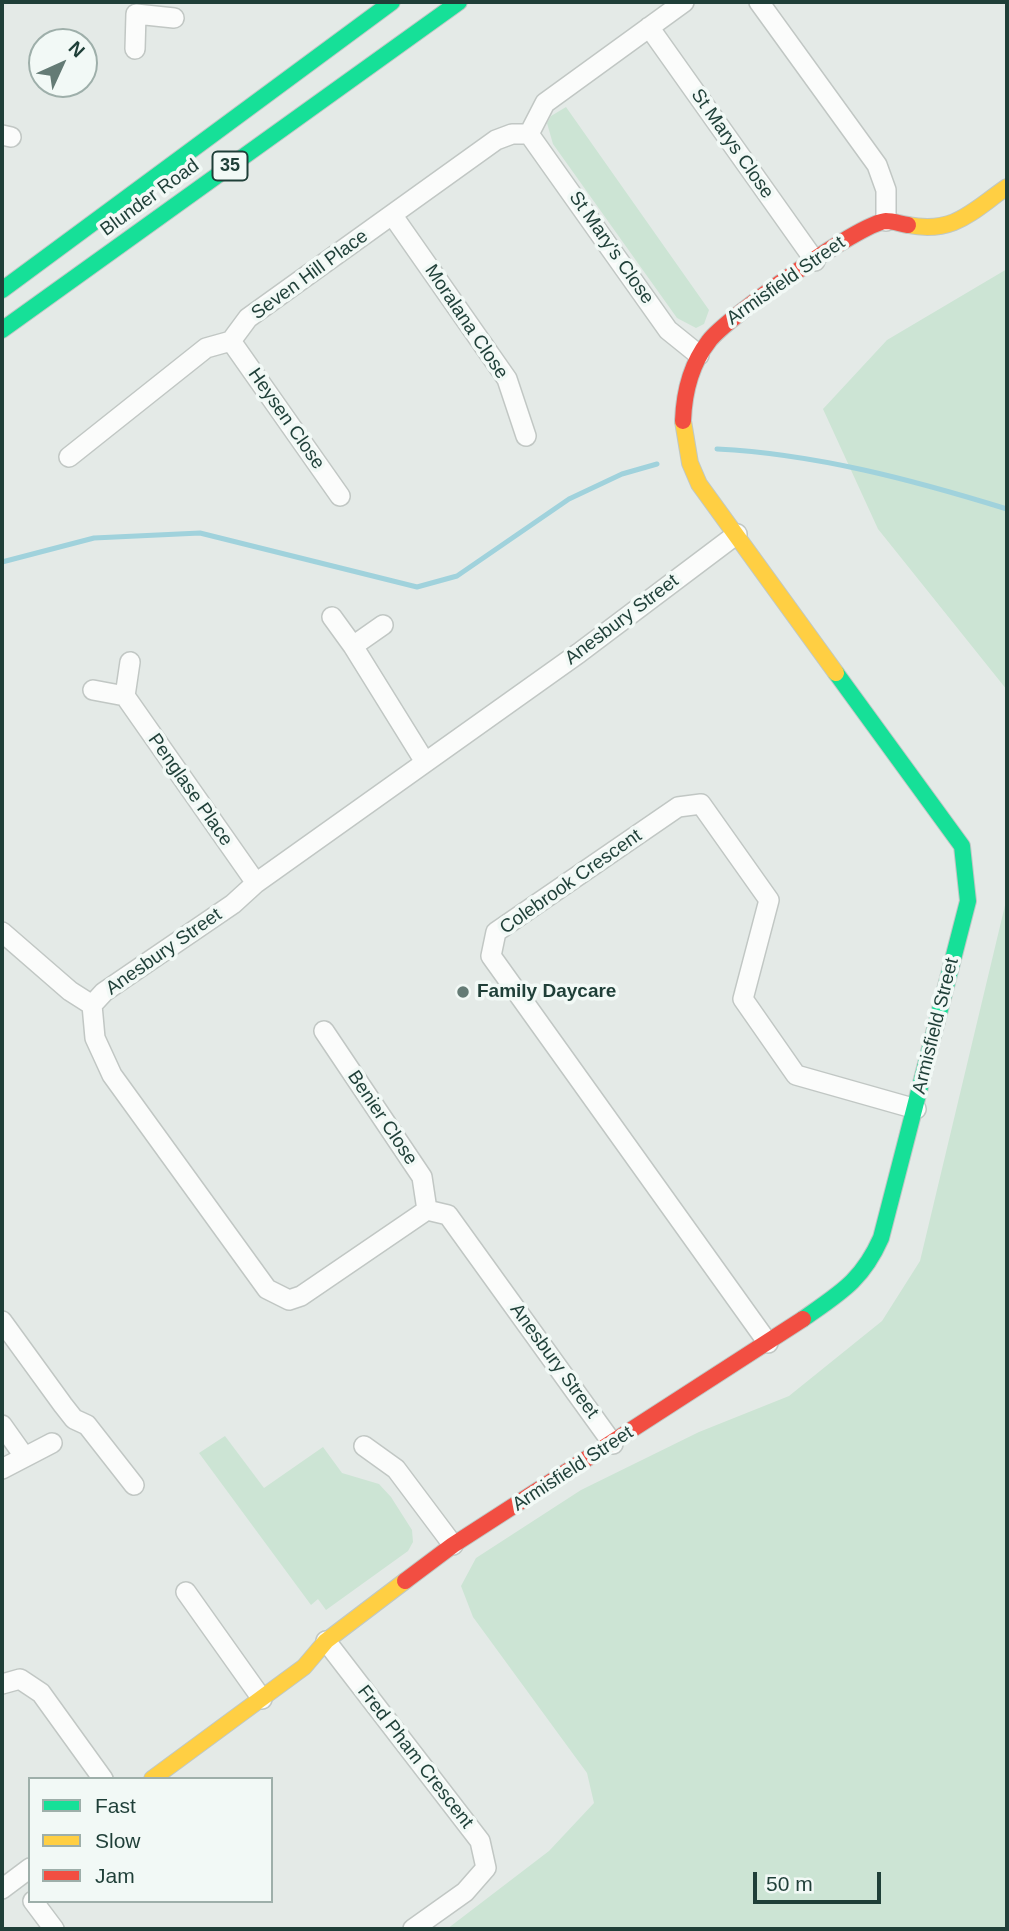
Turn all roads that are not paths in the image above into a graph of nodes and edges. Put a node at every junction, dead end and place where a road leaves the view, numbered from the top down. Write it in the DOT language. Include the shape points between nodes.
graph roads {
  1 [pos="392,2"];
  2 [pos="459,2"];
  3 [pos="684,2"];
  4 [pos="759,2"];
  5 [pos="132,8"];
  6 [pos="174,18"];
  7 [pos="649,27"];
  8 [pos="135,49"];
  9 [pos="529,134"];
  10 [pos="1007,187"];
  11 [pos="393,216"];
  12 [pos="886,221"];
  13 [pos="816,261"];
  14 [pos="2,290"];
  15 [pos="2,330"];
  16 [pos="231,341"];
  17 [pos="699,355"];
  18 [pos="526,436"];
  19 [pos="69,457"];
  20 [pos="340,496"];
  21 [pos="737,534"];
  22 [pos="332,617"];
  23 [pos="383,625"];
  24 [pos="353,646"];
  25 [pos="130,662"];
  26 [pos="93,690"];
  27 [pos="125,696"];
  28 [pos="425,762"];
  29 [pos="256,883"];
  30 [pos="2,932"];
  31 [pos="93,1005"];
  32 [pos="324,1031"];
  33 [pos="916,1109"];
  34 [pos="427,1210"];
  35 [pos="2,1321"];
  36 [pos="768,1343"];
  37 [pos="2,1425"];
  38 [pos="52,1443"];
  39 [pos="613,1444"];
  40 [pos="364,1446"];
  41 [pos="24,1456"];
  42 [pos="2,1469"];
  43 [pos="134,1485"];
  44 [pos="453,1545"];
  45 [pos="186,1592"];
  46 [pos="326,1642"];
  47 [pos="2,1684"];
  48 [pos="262,1699"];
  49 [pos="102,1777"];
  50 [pos="155,1777"];
  51 [pos="16,1878"];
  52 [pos="28,1895"];
  53 [pos="34,1903"];
  54 [pos="54,1929"];
  55 [pos="413,1929"];
  1 -- 14 [label="street, Blunder Road / 35"];
  2 -- 15 [label="street, Blunder Road / 35"];
  3 -- 7 [label="street"];
  4 -- 12 [label="street" via="877,165 886,190"];
  5 -- 6 [label="street"];
  5 -- 8 [label="street"];
  7 -- 9 [label="street" via="545,103"];
  7 -- 13 [label="street, St Marys Close"];
  9 -- 11 [label="street, Seven Hill Place" via="496,140"];
  9 -- 17 [label="street, St Mary's Close" via="668,330"];
  10 -- 12 [label="street" via="950,226 924,228"];
  11 -- 16 [label="street, Seven Hill Place" via="248,318"];
  11 -- 18 [label="street, Moralana Close" via="507,379"];
  12 -- 13 [label="street, Armisfield Street" via="859,230"];
  13 -- 17 [label="street, Armisfield Street" via="725,323"];
  16 -- 19 [label="street, Seven Hill Place" via="206,348"];
  16 -- 20 [label="street, Heysen Close"];
  17 -- 21 [label="street, Armisfield Street" via="681,403 682,432 699,484"];
  21 -- 28 [label="street, Anesbury Street"];
  21 -- 33 [label="street, Armisfield Street" via="962,846 968,901"];
  22 -- 24 [label="street"];
  23 -- 24 [label="street"];
  24 -- 28 [label="street"];
  25 -- 27 [label="street"];
  26 -- 27 [label="street"];
  27 -- 29 [label="street, Penglase Place"];
  28 -- 29 [label="street, Anesbury Street"];
  29 -- 31 [label="street, Anesbury Street" via="233,904 104,992"];
  30 -- 31 [label="street"];
  31 -- 34 [label="street, Anesbury Street" via="96,1038 112,1075 277,1297 301,1296"];
  32 -- 34 [label="street, Benier Close" via="422,1177"];
  33 -- 36 [label="street, Armisfield Street" via="881,1238 869,1265 846,1289"];
  33 -- 36 [label="street, Colebrook Crescent" via="796,1075 788,1064 743,999 769,900 701,804 678,807 496,932 491,956"];
  34 -- 39 [label="street, Anesbury Street" via="448,1215"];
  35 -- 43 [label="street" via="74,1419 87,1425"];
  36 -- 39 [label="street, Armisfield Street"];
  37 -- 41 [label="street"];
  38 -- 41 [label="street"];
  39 -- 44 [label="street, Armisfield Street"];
  40 -- 44 [label="street" via="396,1469"];
  41 -- 42 [label="street"];
  44 -- 46 [label="street, Armisfield Street"];
  45 -- 48 [label="street"];
  46 -- 48 [label="street, Armisfield Street" via="304,1667"];
  46 -- 55 [label="street, Fred Pham Crescent" via="480,1841 486,1868 466,1892"];
  47 -- 49 [label="street" via="20,1679 41,1693"];
  48 -- 50 [label="street, Armisfield Street"];
  51 -- 52 [label="street"];
  53 -- 54 [label="street"];
}
